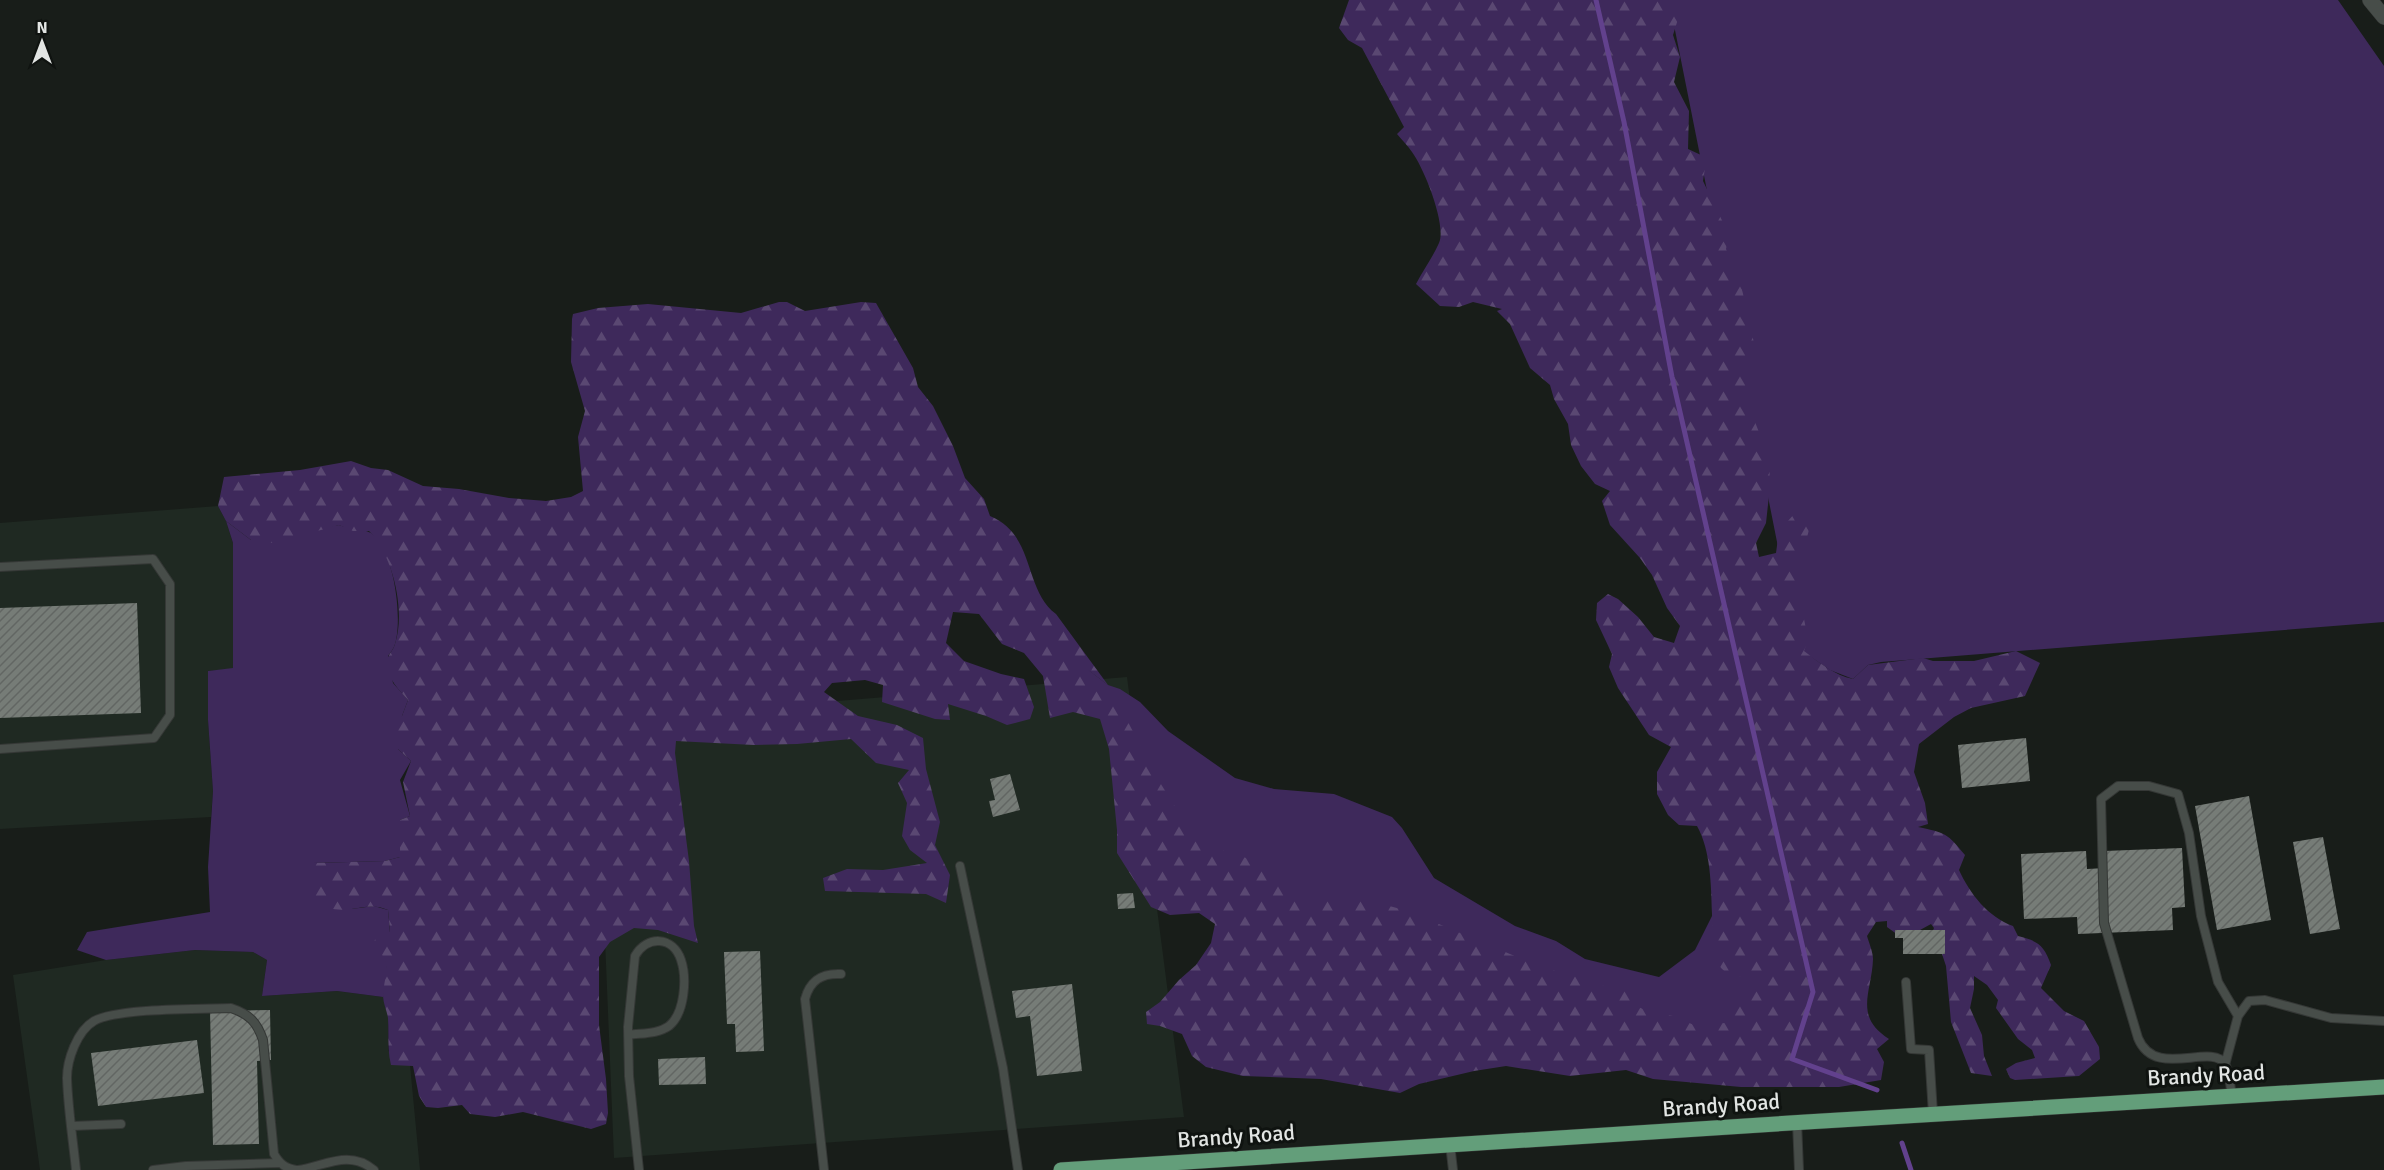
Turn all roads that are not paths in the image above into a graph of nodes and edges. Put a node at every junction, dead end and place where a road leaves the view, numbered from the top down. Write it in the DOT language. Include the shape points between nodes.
graph roads {
  1 [pos="2370,0"];
  2 [pos="2384,17"];
  3 [pos="0,567"];
  4 [pos="0,748"];
  5 [pos="960,866"];
  6 [pos="841,974"];
  7 [pos="1906,982"];
  8 [pos="2238,1016"];
  9 [pos="2384,1022"];
  10 [pos="628,1035"];
  11 [pos="2225,1065"];
  12 [pos="2384,1087"];
  13 [pos="2232,1096"];
  14 [pos="1933,1114"];
  15 [pos="1797,1122"];
  16 [pos="121,1124"];
  17 [pos="72,1126"];
  18 [pos="1450,1144"];
  19 [pos="279,1163"];
  20 [pos="76,1170"];
  21 [pos="153,1170"];
  22 [pos="297,1170"];
  23 [pos="374,1170"];
  24 [pos="639,1170"];
  25 [pos="824,1170"];
  26 [pos="1018,1170"];
  27 [pos="1060,1170"];
  28 [pos="1452,1170"];
  29 [pos="1799,1170"];
  1 -- 2 [label="street"];
  3 -- 4 [label="lane" via="153,559 170,584 170,715 154,738"];
  5 -- 26 [label="lane" via="1003,1068"];
  6 -- 25 [label="lane" via="820,976 805,999"];
  7 -- 14 [label="lane" via="1911,1049 1929,1050"];
  8 -- 9 [label="lane" via="2249,1001 2265,1000 2331,1018"];
  8 -- 11 [label="lane"];
  8 -- 11 [label="lane" via="2218,982 2200,916 2189,833 2178,794 2149,786 2118,786 2101,799 2104,923 2138,1038 2142,1047 2157,1057 2212,1056"];
  10 -- 10 [label="lane" via="635,956 648,942 666,943 681,959 681,1008 676,1018 660,1031"];
  10 -- 24 [label="lane"];
  11 -- 13 [label="lane"];
  12 -- 13 [label="main road, Brandy Road"];
  13 -- 14 [label="main road, Brandy Road"];
  14 -- 15 [label="main road, Brandy Road"];
  15 -- 18 [label="main road, Brandy Road"];
  15 -- 29 [label="lane"];
  16 -- 17 [label="lane"];
  17 -- 19 [label="lane" via="67,1076 70,1057 92,1022 115,1014 231,1008 253,1019 263,1040 274,1154"];
  17 -- 20 [label="lane"];
  18 -- 27 [label="main road, Brandy Road"];
  18 -- 28 [label="lane"];
  19 -- 21 [label="lane"];
  19 -- 22 [label="lane"];
  22 -- 23 [label="lane" via="338,1158 363,1162"];
}
